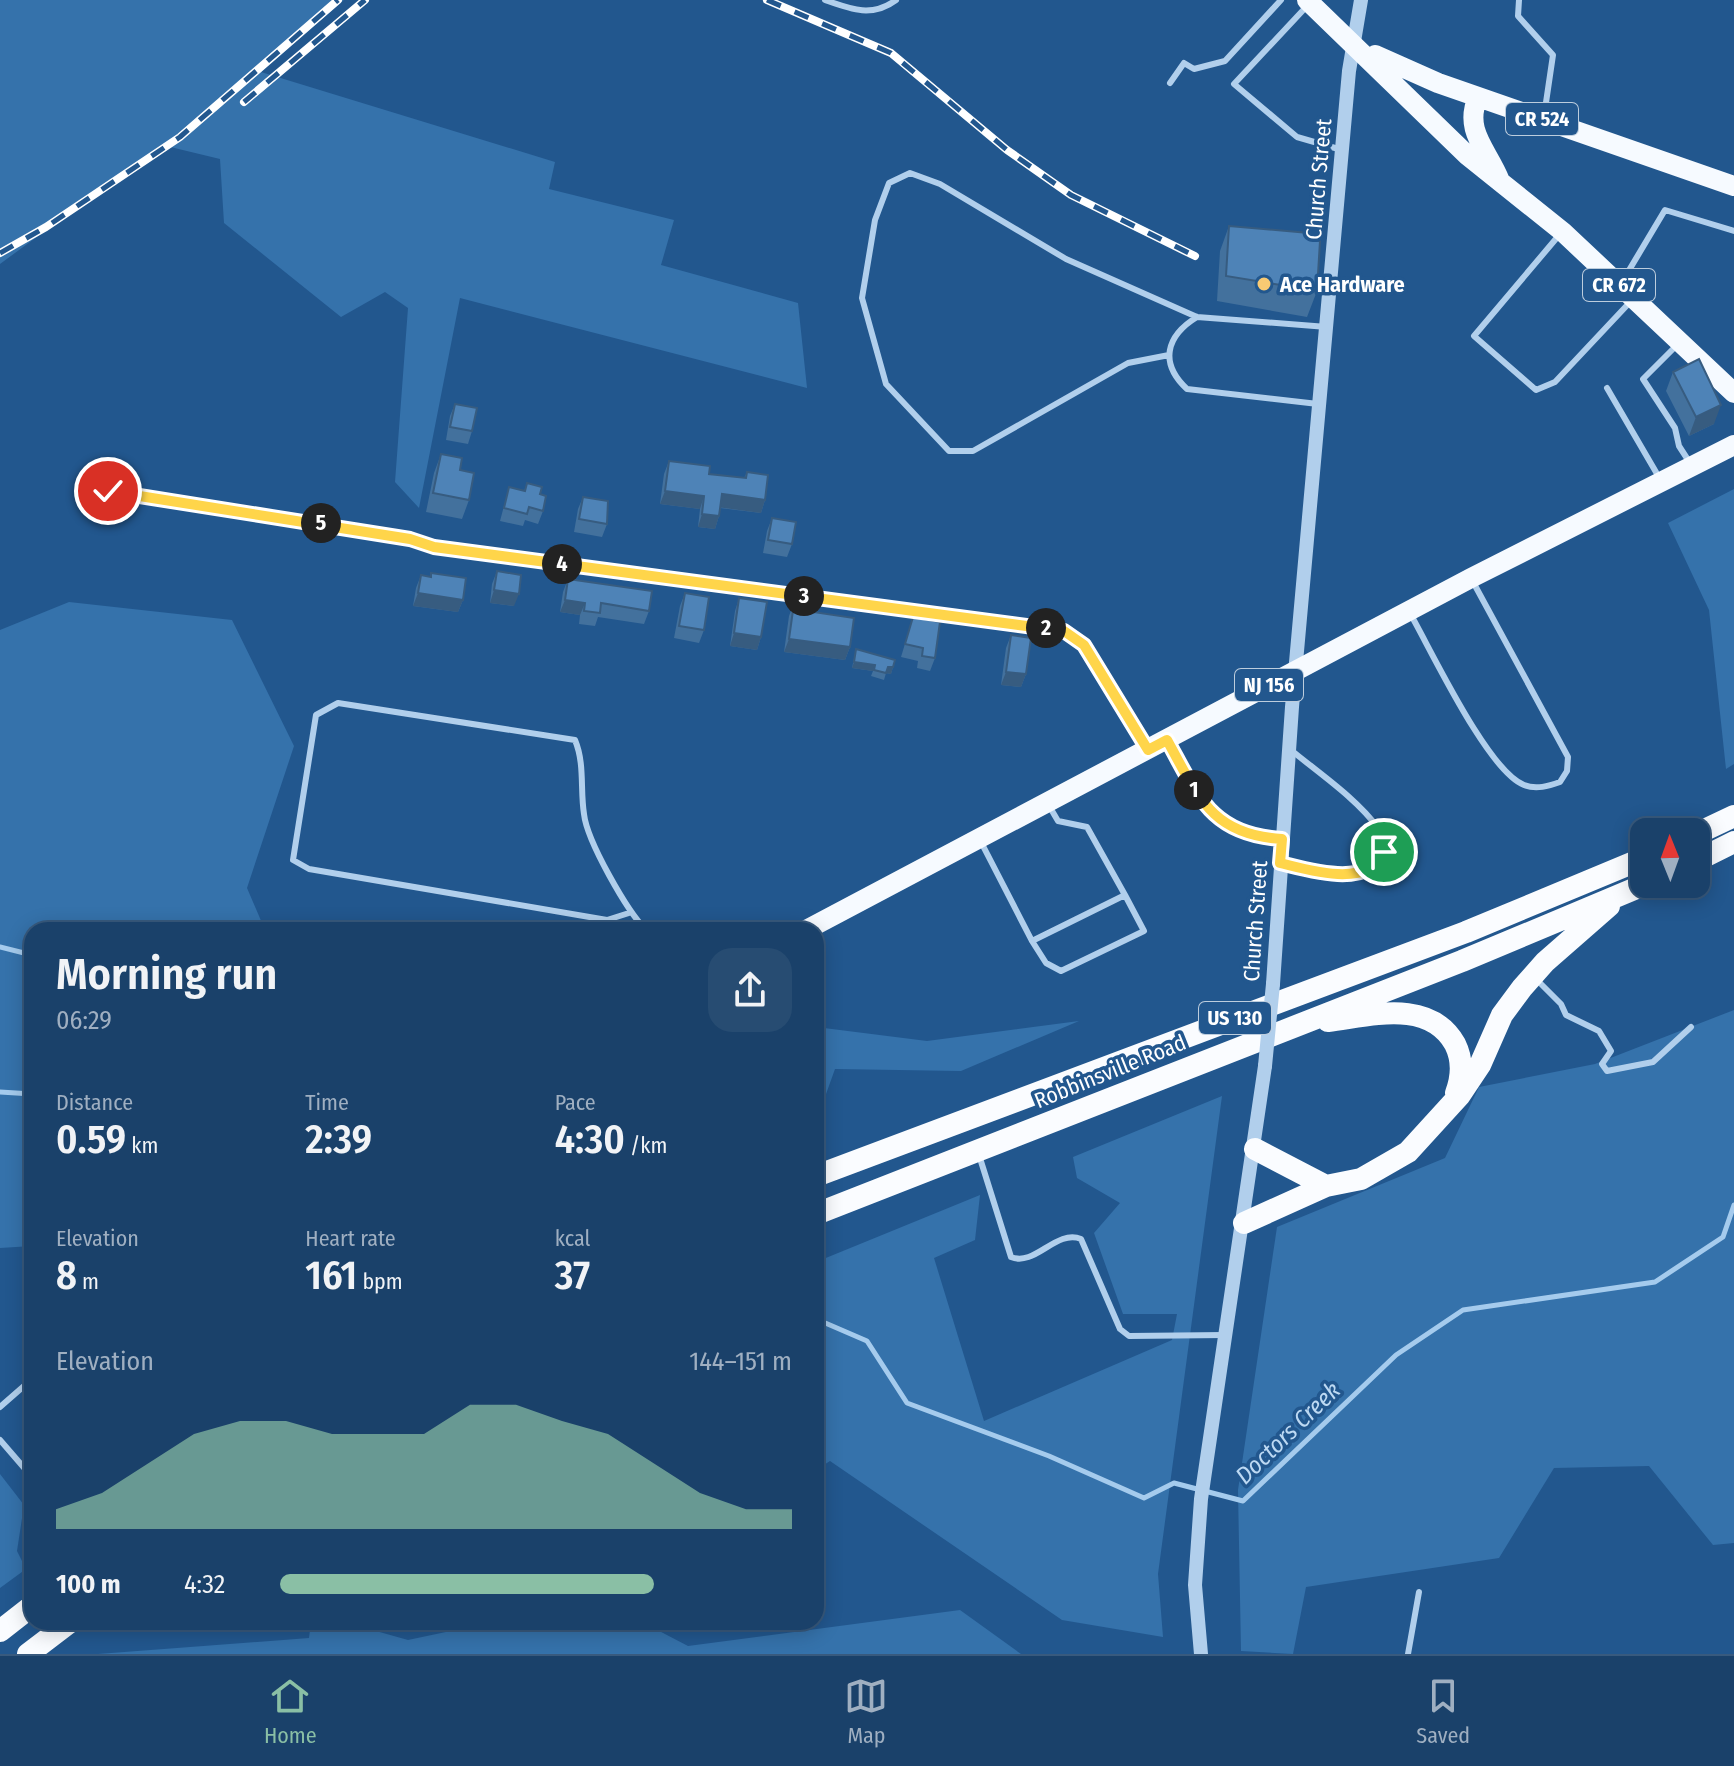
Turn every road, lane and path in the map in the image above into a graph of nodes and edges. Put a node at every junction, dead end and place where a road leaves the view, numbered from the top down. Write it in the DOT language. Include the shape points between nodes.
graph roads {
  1 [pos="825,0"];
  2 [pos="896,0"];
  3 [pos="1281,0"];
  4 [pos="1361,0"];
  5 [pos="1519,0"];
  6 [pos="1309,2"];
  7 [pos="1354,44"];
  8 [pos="1170,83"];
  9 [pos="1478,97"];
  10 [pos="1543,120"];
  11 [pos="1342,150"];
  12 [pos="1500,181"];
  13 [pos="1734,186"];
  14 [pos="1734,231"];
  15 [pos="1563,232"];
  16 [pos="1626,292"];
  17 [pos="1197,317"];
  18 [pos="1328,327"];
  19 [pos="1680,342"];
  20 [pos="1169,355"];
  21 [pos="1607,388"];
  22 [pos="1734,393"];
  23 [pos="1321,404"];
  24 [pos="1734,445"];
  25 [pos="1692,466"];
  26 [pos="1661,482"];
  27 [pos="108,491"];
  28 [pos="434,547"];
  29 [pos="1471,578"];
  30 [pos="1409,612"];
  31 [pos="1297,670"];
  32 [pos="1167,740"];
  33 [pos="1289,748"];
  34 [pos="1148,750"];
  35 [pos="1048,804"];
  36 [pos="1734,816"];
  37 [pos="1710,827"];
  38 [pos="980,839"];
  39 [pos="1282,839"];
  40 [pos="1734,842"];
  41 [pos="1710,854"];
  42 [pos="1280,863"];
  43 [pos="1630,864"];
  44 [pos="1630,891"];
  45 [pos="1125,895"];
  46 [pos="1622,895"];
  47 [pos="629,913"];
  48 [pos="638,922"];
  49 [pos="821,922"];
  50 [pos="1032,941"];
  51 [pos="1533,976"];
  52 [pos="1290,1027"];
  53 [pos="1691,1027"];
  54 [pos="1443,1115"];
  55 [pos="1255,1149"];
  56 [pos="978,1152"];
  57 [pos="824,1173"];
  58 [pos="1326,1186"];
  59 [pos="824,1211"];
  60 [pos="1244,1223"];
  61 [pos="1225,1335"];
  62 [pos="24,1386"];
  63 [pos="0,1407"];
  64 [pos="0,1440"];
  65 [pos="24,1468"];
  66 [pos="1419,1592"];
  67 [pos="24,1612"];
  68 [pos="60,1630"];
  69 [pos="0,1631"];
  70 [pos="28,1654"];
  71 [pos="1201,1654"];
  72 [pos="1408,1654"];
  1 -- 2 [label="lane" via="860,12"];
  3 -- 8 [label="lane" via="1225,61 1194,69 1184,63"];
  4 -- 7 [label="street, Church Street"];
  5 -- 10 [label="lane" via="1518,16 1553,55"];
  6 -- 7 [label="main road, CR 524"];
  6 -- 11 [label="lane" via="1234,84 1297,137"];
  7 -- 9 [label="main road, CR 524"];
  7 -- 11 [label="street, Church Street"];
  7 -- 12 [label="main road, CR 672"];
  9 -- 10 [label="main road, CR 524"];
  9 -- 12 [label="main road" via="1471,124"];
  10 -- 13 [label="main road, CR 524"];
  11 -- 18 [label="street, Church Street"];
  12 -- 15 [label="main road, CR 672"];
  14 -- 16 [label="lane" via="1665,210"];
  15 -- 16 [label="main road, CR 672"];
  15 -- 16 [label="lane" via="1474,336 1536,390 1555,382"];
  16 -- 19 [label="main road, CR 672"];
  17 -- 18 [label="lane"];
  17 -- 20 [label="lane" via="1179,328"];
  17 -- 20 [label="lane" via="1066,259 940,184 910,173 889,183 875,220 862,298 886,384 949,451 973,451 1128,363"];
  18 -- 23 [label="street, Church Street"];
  19 -- 22 [label="main road, CR 672"];
  19 -- 25 [label="lane" via="1643,379"];
  20 -- 23 [label="lane" via="1174,377 1187,389"];
  21 -- 26 [label="lane"];
  23 -- 31 [label="street, Church Street"];
  24 -- 25 [label="main road, NJ 156"];
  25 -- 26 [label="main road, NJ 156"];
  26 -- 29 [label="main road, NJ 156"];
  27 -- 28 [label="lane" via="237,509"];
  28 -- 34 [label="street" via="1064,631 1084,645"];
  29 -- 30 [label="main road, NJ 156"];
  29 -- 30 [label="lane" via="1563,744 1567,771 1560,782 1530,787 1506,774"];
  30 -- 31 [label="main road, NJ 156"];
  31 -- 32 [label="main road, NJ 156"];
  31 -- 33 [label="street, Church Street"];
  32 -- 34 [label="main road, NJ 156"];
  32 -- 39 [label="lane" via="1202,803 1229,828 1247,836"];
  33 -- 39 [label="street, Church Street"];
  33 -- 42 [label="lane" via="1379,829 1384,852 1380,862 1353,873"];
  34 -- 35 [label="main road, NJ 156"];
  35 -- 38 [label="main road, NJ 156"];
  35 -- 45 [label="lane" via="1058,821 1087,827"];
  36 -- 37 [label="highway"];
  38 -- 49 [label="main road, NJ 156"];
  38 -- 50 [label="lane"];
  39 -- 42 [label="street, Church Street"];
  40 -- 41 [label="highway"];
  42 -- 55 [label="street, Church Street, bridge"];
  43 -- 57 [label="highway, Robbinsville Road / US 130" via="1466,932"];
  44 -- 46 [label="highway, Robbinsville Road / US 130"];
  45 -- 50 [label="lane"];
  45 -- 50 [label="lane" via="1144,931 1061,971 1046,963"];
  46 -- 51 [label="highway"];
  46 -- 52 [label="highway, Robbinsville Road / US 130"];
  47 -- 47 [label="lane" via="584,817 581,754 575,740 338,703 316,715 293,860 309,869 607,920"];
  47 -- 48 [label="lane"];
  51 -- 53 [label="lane" via="1566,1015 1599,1031 1611,1051 1602,1064 1607,1071 1653,1062"];
  51 -- 54 [label="highway" via="1502,1015 1480,1065"];
  52 -- 54 [label="highway" via="1406,1013 1437,1025 1461,1061 1457,1090"];
  52 -- 56 [label="highway, Robbinsville Road / US 130"];
  54 -- 58 [label="highway" via="1386,1168"];
  55 -- 58 [label="highway"];
  55 -- 60 [label="street, Church Street"];
  56 -- 59 [label="highway, Robbinsville Road / US 130"];
  56 -- 61 [label="lane" via="1011,1257 1022,1259 1077,1236 1120,1329 1129,1336"];
  58 -- 60 [label="highway"];
  60 -- 61 [label="street, Church Street"];
  61 -- 71 [label="street, Church Street" via="1197,1543"];
  62 -- 63 [label="lane"];
  64 -- 65 [label="lane"];
  66 -- 72 [label="lane"];
  67 -- 69 [label="highway"];
  68 -- 70 [label="highway"];
}
